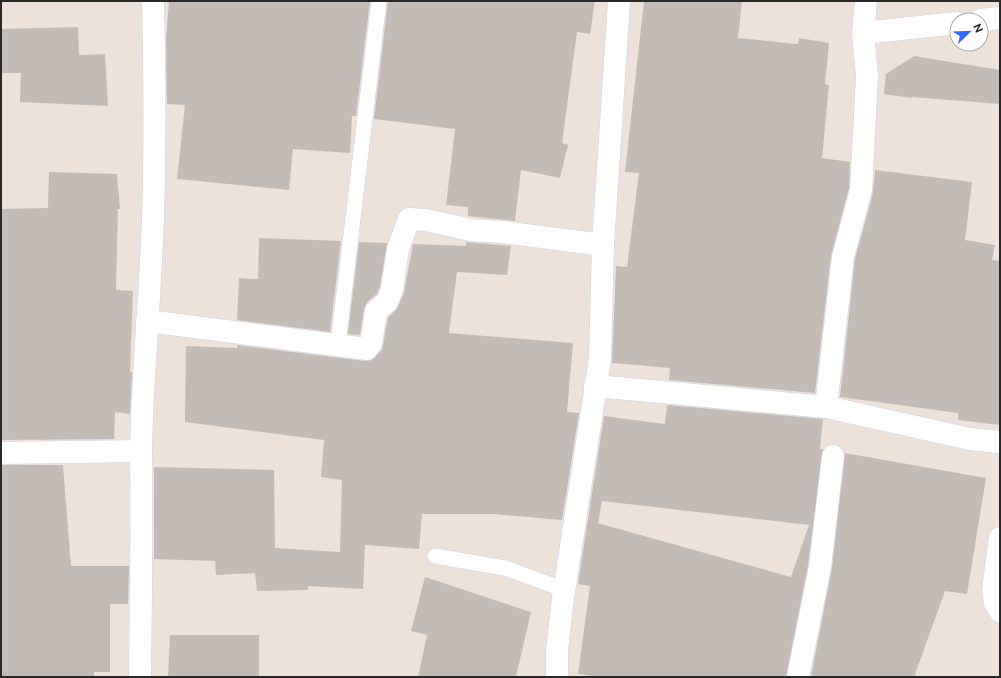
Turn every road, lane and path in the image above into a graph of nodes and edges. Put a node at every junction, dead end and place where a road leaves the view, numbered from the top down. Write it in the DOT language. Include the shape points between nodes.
graph roads {
  1 [pos="153,1"];
  2 [pos="379,1"];
  3 [pos="619,1"];
  4 [pos="866,1"];
  5 [pos="1000,18"];
  6 [pos="989,19"];
  7 [pos="949,24"];
  8 [pos="863,33"];
  9 [pos="603,245"];
  10 [pos="147,321"];
  11 [pos="338,344"];
  12 [pos="595,386"];
  13 [pos="826,407"];
  14 [pos="1000,442"];
  15 [pos="141,451"];
  16 [pos="1,453"];
  17 [pos="833,456"];
  18 [pos="1000,538"];
  19 [pos="435,556"];
  20 [pos="565,590"];
  21 [pos="1000,611"];
  22 [pos="140,677"];
  23 [pos="557,677"];
  24 [pos="798,677"];
  1 -- 10 [label="street" via="156,106 152,260"];
  2 -- 11 [label="lane"];
  3 -- 9 [label="street"];
  4 -- 8 [label="street"];
  5 -- 6 [label="street"];
  7 -- 8 [label="street"];
  8 -- 13 [label="street" via="868,76 861,190 843,257"];
  9 -- 11 [label="street" via="471,230 426,220 408,219 398,249 392,288 387,302 376,310 367,349"];
  9 -- 12 [label="street" via="600,359"];
  10 -- 11 [label="street"];
  10 -- 15 [label="street"];
  12 -- 13 [label="street"];
  12 -- 20 [label="street"];
  13 -- 14 [label="street" via="970,439"];
  15 -- 16 [label="street"];
  15 -- 22 [label="street" via="143,535"];
  17 -- 24 [label="street" via="820,567"];
  18 -- 21 [label="street" via="993,590 995,603"];
  19 -- 20 [label="lane" via="505,568"];
  20 -- 23 [label="street" via="557,650"];
}
